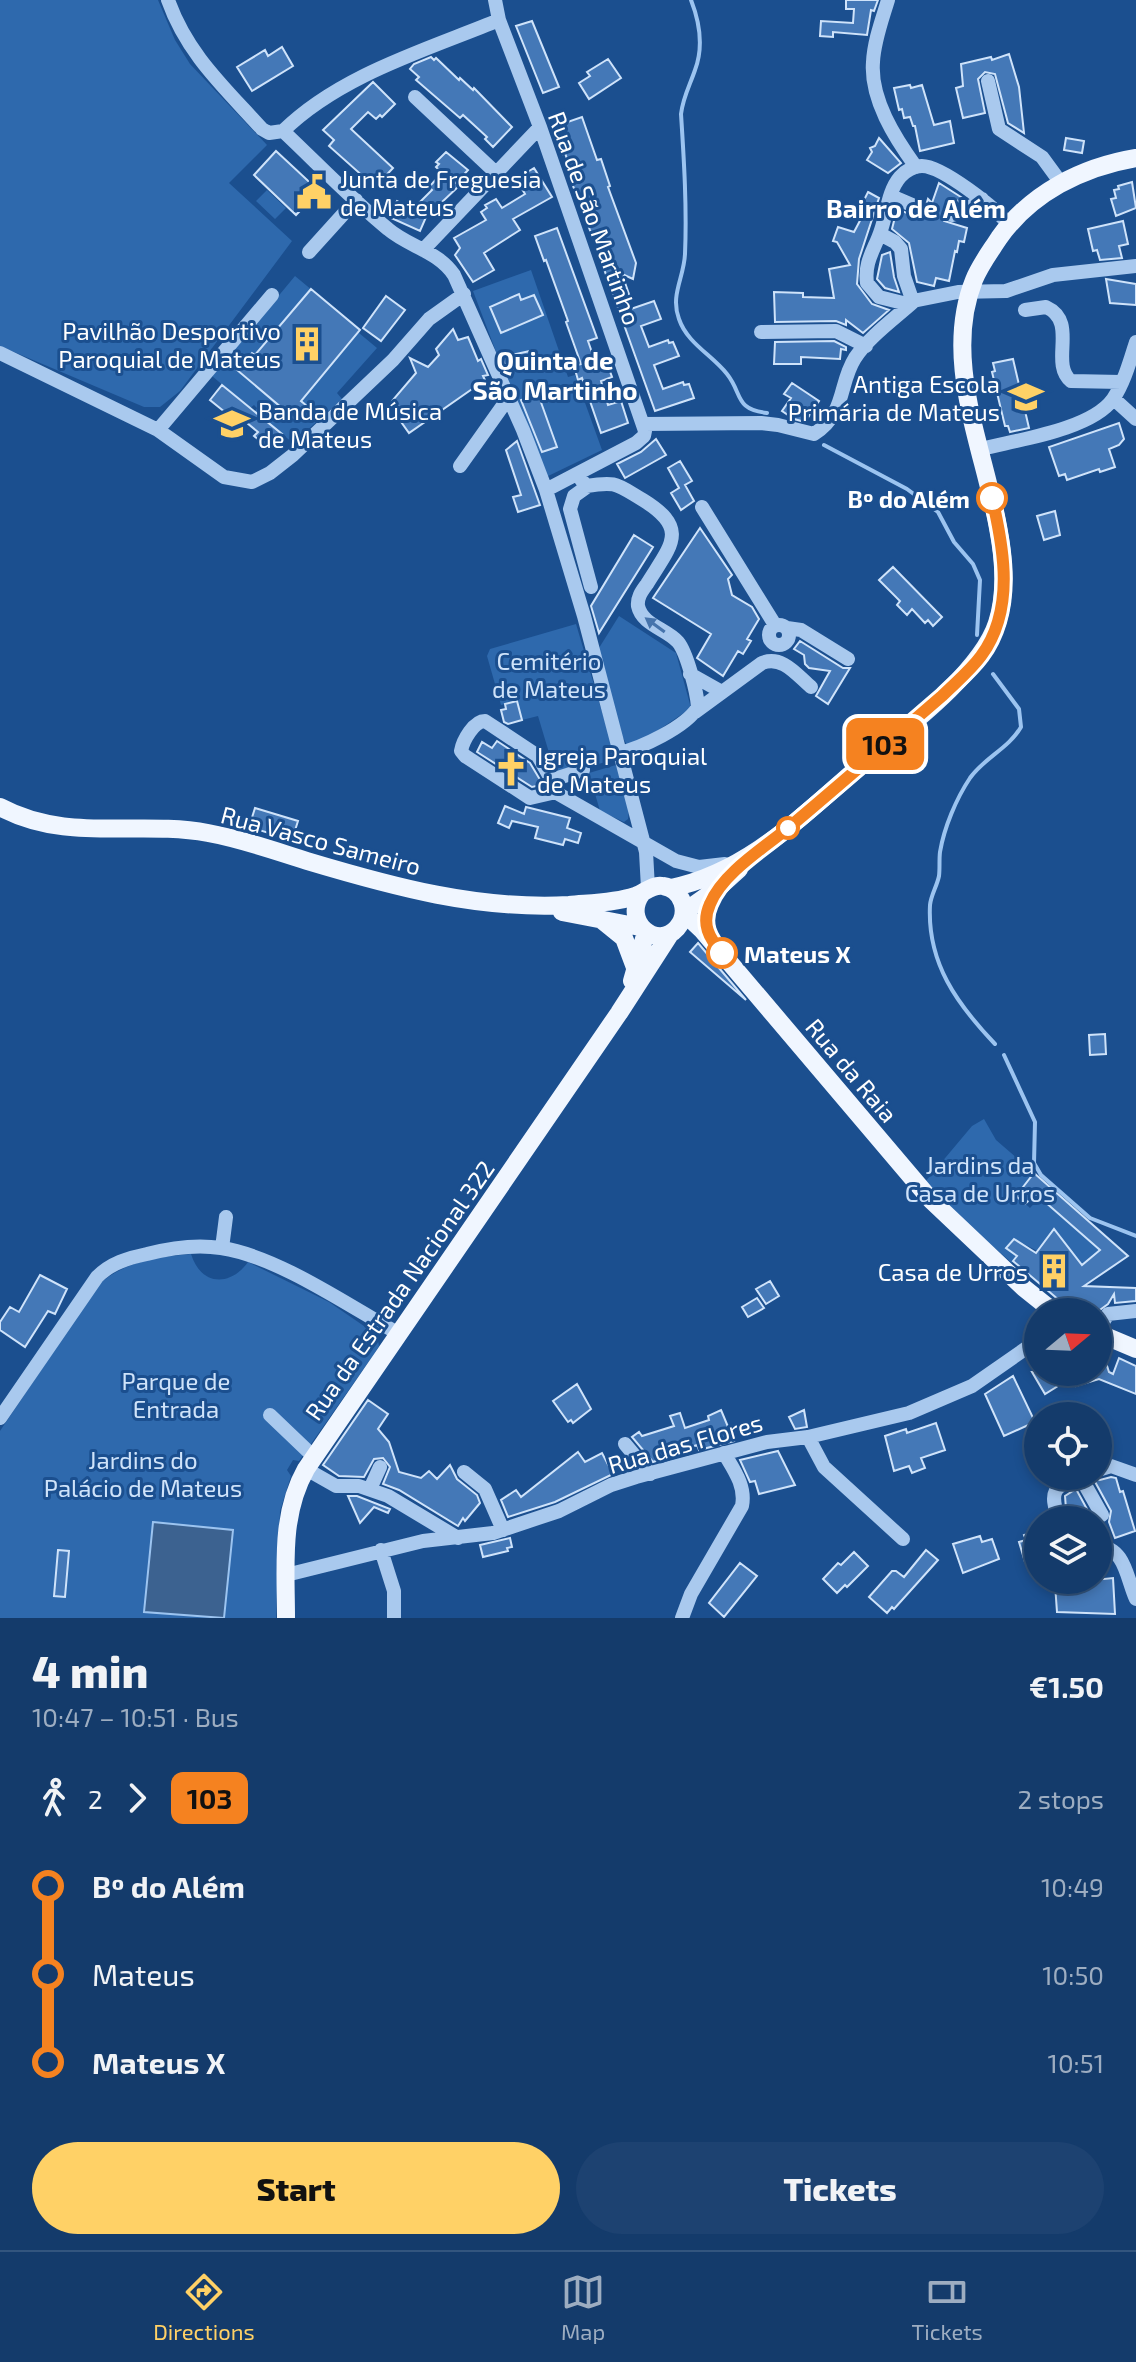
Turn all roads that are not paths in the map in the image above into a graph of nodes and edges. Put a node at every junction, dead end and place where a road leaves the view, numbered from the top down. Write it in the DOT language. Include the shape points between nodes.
graph roads {
  1 [pos="168,0"];
  2 [pos="495,0"];
  3 [pos="888,0"];
  4 [pos="499,20"];
  5 [pos="988,81"];
  6 [pos="415,97"];
  7 [pos="540,127"];
  8 [pos="283,131"];
  9 [pos="1136,158"];
  10 [pos="916,167"];
  11 [pos="495,172"];
  12 [pos="1061,183"];
  13 [pos="891,196"];
  14 [pos="982,199"];
  15 [pos="356,200"];
  16 [pos="912,205"];
  17 [pos="952,215"];
  18 [pos="1009,225"];
  19 [pos="880,234"];
  20 [pos="423,250"];
  21 [pos="309,252"];
  22 [pos="1136,266"];
  23 [pos="971,291"];
  24 [pos="464,294"];
  25 [pos="272,295"];
  26 [pos="913,302"];
  27 [pos="1025,310"];
  28 [pos="761,332"];
  29 [pos="1136,342"];
  30 [pos="866,346"];
  31 [pos="0,353"];
  32 [pos="1121,382"];
  33 [pos="509,397"];
  34 [pos="1114,399"];
  35 [pos="1136,419"];
  36 [pos="644,424"];
  37 [pos="158,430"];
  38 [pos="981,449"];
  39 [pos="460,466"];
  40 [pos="577,474"];
  41 [pos="588,486"];
  42 [pos="546,490"];
  43 [pos="702,507"];
  44 [pos="591,587"];
  45 [pos="781,627"];
  46 [pos="848,659"];
  47 [pos="772,660"];
  48 [pos="690,674"];
  49 [pos="811,687"];
  50 [pos="722,692"];
  51 [pos="695,712"];
  52 [pos="619,753"];
  53 [pos="583,770"];
  54 [pos="555,788"];
  55 [pos="0,807"];
  56 [pos="643,842"];
  57 [pos="752,856"];
  58 [pos="718,888"];
  59 [pos="656,889"];
  60 [pos="536,907"];
  61 [pos="684,912"];
  62 [pos="600,919"];
  63 [pos="643,930"];
  64 [pos="672,932"];
  65 [pos="708,937"];
  66 [pos="722,953"];
  67 [pos="636,970"];
  68 [pos="619,1013"];
  69 [pos="226,1217"];
  70 [pos="222,1248"];
  71 [pos="1036,1298"];
  72 [pos="1136,1311"];
  73 [pos="1112,1314"];
  74 [pos="399,1334"];
  75 [pos="1112,1338"];
  76 [pos="1136,1349"];
  77 [pos="1024,1350"];
  78 [pos="270,1415"];
  79 [pos="0,1418"];
  80 [pos="808,1437"];
  81 [pos="625,1444"];
  82 [pos="724,1453"];
  83 [pos="310,1463"];
  84 [pos="1112,1466"];
  85 [pos="380,1467"];
  86 [pos="464,1472"];
  87 [pos="650,1474"];
  88 [pos="1136,1475"];
  89 [pos="370,1489"];
  90 [pos="503,1530"];
  91 [pos="458,1538"];
  92 [pos="903,1539"];
  93 [pos="381,1550"];
  94 [pos="1112,1551"];
  95 [pos="286,1575"];
  96 [pos="1136,1599"];
  97 [pos="286,1618"];
  98 [pos="394,1618"];
  99 [pos="682,1618"];
  1 -- 8 [label="street" via="180,33 201,63 265,132"];
  2 -- 4 [label="street, Rua de São Martinho"];
  3 -- 10 [label="street" via="874,49 873,79 888,120"];
  4 -- 7 [label="street, Rua de São Martinho"];
  4 -- 8 [label="street" via="383,68 314,105"];
  5 -- 12 [label="street" via="999,129 1042,157"];
  6 -- 11 [label="street"];
  7 -- 11 [label="street"];
  7 -- 36 [label="street, Rua de São Martinho"];
  8 -- 15 [label="street"];
  9 -- 12 [label="main road"];
  10 -- 13 [label="street" via="902,175"];
  10 -- 14 [label="street" via="936,170"];
  11 -- 20 [label="street"];
  12 -- 18 [label="main road"];
  13 -- 16 [label="street"];
  13 -- 19 [label="street"];
  14 -- 17 [label="street"];
  14 -- 18 [label="street"];
  15 -- 20 [label="street" via="398,237"];
  15 -- 21 [label="street"];
  18 -- 23 [label="main road"];
  19 -- 26 [label="street" via="901,249"];
  19 -- 26 [label="street" via="867,265 869,288 888,301"];
  20 -- 24 [label="street" via="448,267"];
  22 -- 23 [label="street" via="1053,275 1006,291"];
  23 -- 26 [label="street"];
  23 -- 38 [label="main road" via="963,365"];
  24 -- 33 [label="street"];
  24 -- 37 [label="street" via="429,319 377,375 261,479 242,482 224,477"];
  25 -- 37 [label="street"];
  26 -- 30 [label="street"];
  27 -- 32 [label="street" via="1046,307 1058,318 1064,334 1062,368 1071,381"];
  28 -- 30 [label="street" via="836,331"];
  29 -- 32 [label="street"];
  30 -- 36 [label="street" via="850,368 836,409 814,434 761,423"];
  31 -- 37 [label="street"];
  32 -- 34 [label="street"];
  33 -- 39 [label="street"];
  33 -- 42 [label="street"];
  34 -- 35 [label="street"];
  34 -- 38 [label="street" via="1072,425"];
  36 -- 40 [label="street" via="644,436 636,443"];
  38 -- 57 [label="main road" via="1004,578 991,639 942,696"];
  40 -- 41 [label="street"];
  40 -- 42 [label="street"];
  41 -- 44 [label="street" via="574,496 570,509"];
  48 -- 41 [label="street, one-way" via="680,644 638,607 672,542 670,523 619,486"];
  42 -- 52 [label="street"];
  43 -- 45 [label="street"];
  45 -- 46 [label="street" via="803,631"];
  45 -- 47 [label="street" via="770,630"];
  47 -- 49 [label="street"];
  47 -- 50 [label="street"];
  48 -- 50 [label="street"];
  48 -- 51 [label="street" via="698,702"];
  50 -- 51 [label="street"];
  51 -- 52 [label="street" via="656,739"];
  52 -- 56 [label="street"];
  53 -- 54 [label="street" via="558,778"];
  54 -- 54 [label="street" via="538,756 485,721 478,722 461,746 465,756 530,798"];
  54 -- 56 [label="street"];
  55 -- 60 [label="main road, Rua Vasco Sameiro" via="34,822 77,830 206,833 405,889"];
  56 -- 57 [label="street" via="699,867"];
  56 -- 59 [label="street"];
  57 -- 58 [label="main road"];
  57 -- 59 [label="main road" via="700,880"];
  58 -- 61 [label="main road"];
  58 -- 65 [label="main road" via="707,912"];
  59 -- 60 [label="main road" via="606,901"];
  59 -- 61 [label="main road" via="681,899"];
  59 -- 63 [label="main road" via="635,906"];
  60 -- 62 [label="main road"];
  61 -- 64 [label="main road"];
  61 -- 65 [label="main road, Rua da Raia"];
  62 -- 63 [label="main road"];
  62 -- 67 [label="main road" via="624,938"];
  63 -- 64 [label="main road" via="662,936"];
  63 -- 67 [label="main road"];
  64 -- 66 [label="main road" via="701,937"];
  64 -- 68 [label="main road"];
  65 -- 66 [label="main road, Rua da Raia"];
  66 -- 71 [label="main road, Rua da Raia" via="931,1200"];
  67 -- 68 [label="main road"];
  68 -- 74 [label="main road, Rua da Estrada Nacional 322"];
  69 -- 70 [label="street"];
  70 -- 74 [label="street" via="284,1271"];
  70 -- 79 [label="street" via="161,1250 104,1270"];
  72 -- 73 [label="street"];
  74 -- 83 [label="main road, Rua da Estrada Nacional 322"];
  75 -- 76 [label="main road"];
  77 -- 80 [label="street, Rua das Flores" via="933,1405"];
  78 -- 83 [label="street"];
  80 -- 82 [label="street, Rua das Flores"];
  80 -- 92 [label="street" via="824,1467"];
  81 -- 87 [label="street"];
  82 -- 87 [label="street, Rua das Flores"];
  82 -- 99 [label="street" via="743,1490 742,1506"];
  83 -- 89 [label="street" via="336,1486"];
  83 -- 95 [label="main road, Rua da Estrada Nacional 322" via="289,1510"];
  84 -- 88 [label="street"];
  85 -- 89 [label="street"];
  86 -- 90 [label="street" via="485,1489"];
  87 -- 90 [label="street, Rua das Flores"];
  89 -- 91 [label="street"];
  90 -- 91 [label="street, Rua das Flores"];
  91 -- 93 [label="street, Rua das Flores"];
  93 -- 95 [label="street, Rua das Flores"];
  93 -- 98 [label="street" via="394,1591"];
  94 -- 96 [label="street"];
  95 -- 97 [label="main road, Rua da Estrada Nacional 322"];
}
